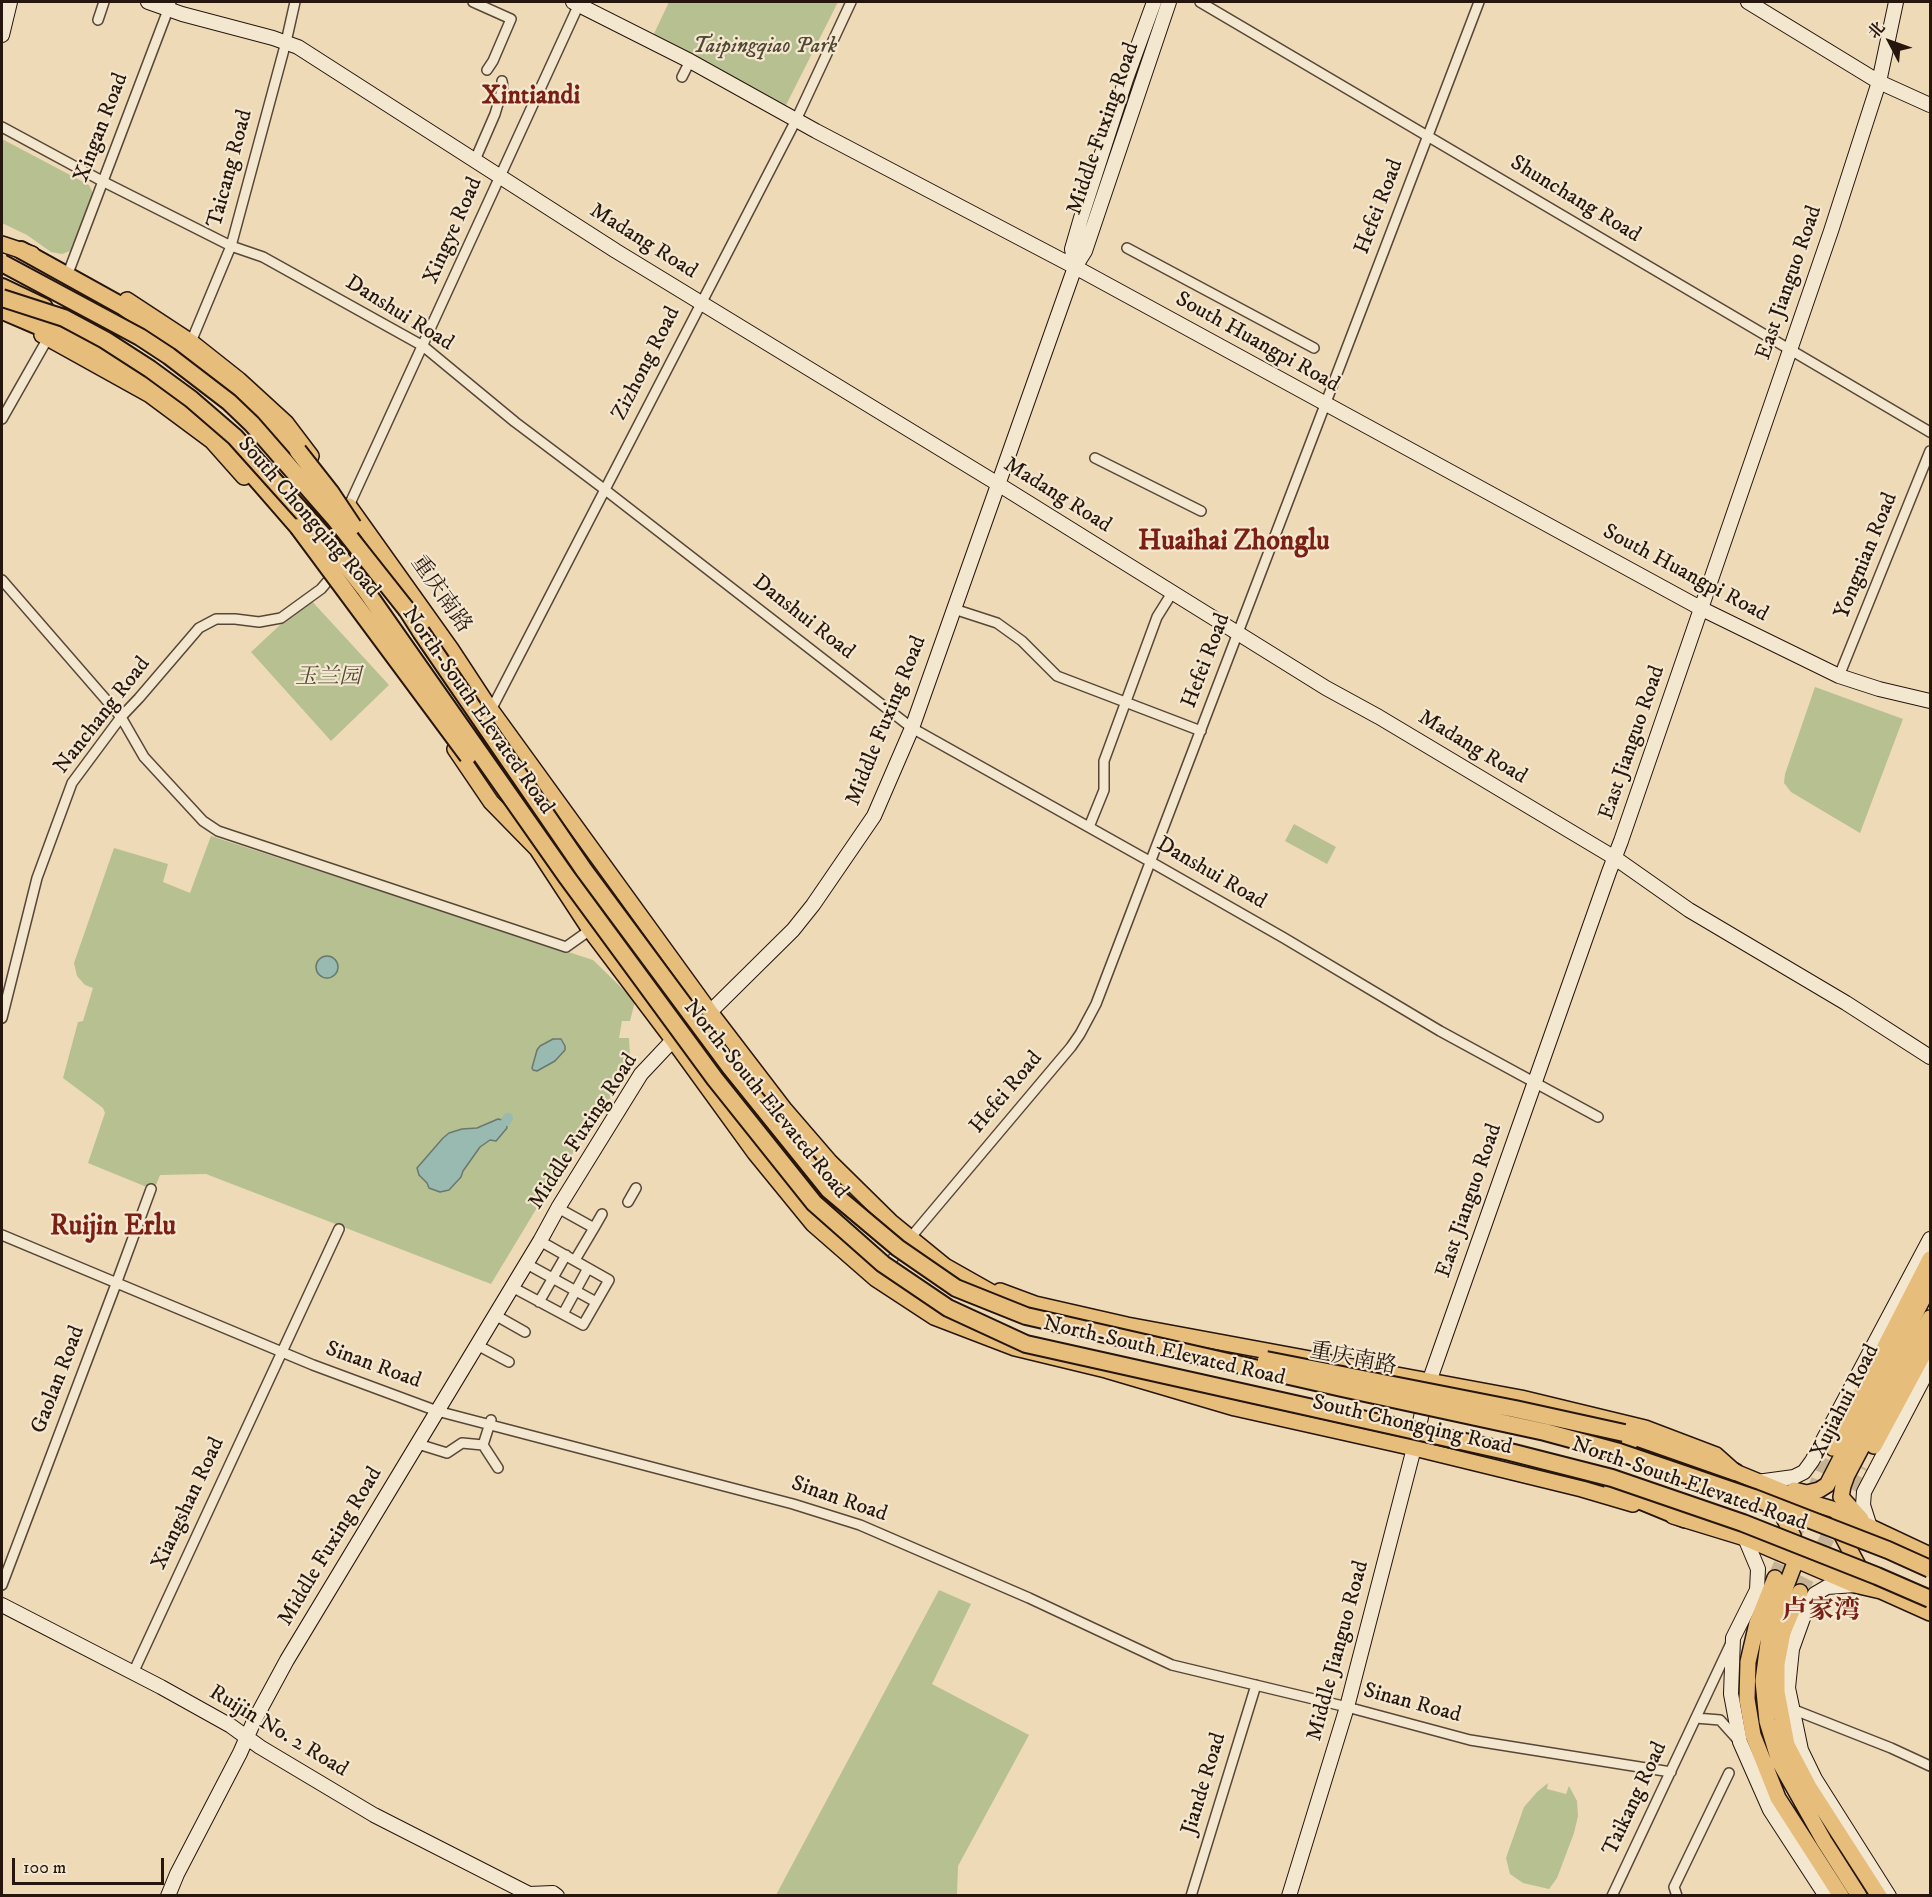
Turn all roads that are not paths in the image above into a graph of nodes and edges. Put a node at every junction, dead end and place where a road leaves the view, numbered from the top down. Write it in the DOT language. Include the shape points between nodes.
graph roads {
  1 [pos="10,2"];
  2 [pos="104,2"];
  3 [pos="148,2"];
  4 [pos="295,2"];
  5 [pos="473,2"];
  6 [pos="577,2"];
  7 [pos="851,2"];
  8 [pos="1154,2"];
  9 [pos="1169,2"];
  10 [pos="1200,2"];
  11 [pos="1479,2"];
  12 [pos="1748,2"];
  13 [pos="1896,2"];
  14 [pos="170,5"];
  15 [pos="98,20"];
  16 [pos="2,34"];
  17 [pos="286,42"];
  18 [pos="690,61"];
  19 [pos="487,70"];
  20 [pos="682,77"];
  21 [pos="502,81"];
  22 [pos="1879,82"];
  23 [pos="1930,105"];
  24 [pos="796,120"];
  25 [pos="2,127"];
  26 [pos="1428,136"];
  27 [pos="475,160"];
  28 [pos="501,176"];
  29 [pos="102,181"];
  30 [pos="2,244"];
  31 [pos="231,246"];
  32 [pos="1127,248"];
  33 [pos="21,250"];
  34 [pos="2,265"];
  35 [pos="1075,267"];
  36 [pos="71,273"];
  37 [pos="2,287"];
  38 [pos="701,302"];
  39 [pos="2,303"];
  40 [pos="64,318"];
  41 [pos="48,338"];
  42 [pos="191,342"];
  43 [pos="423,346"];
  44 [pos="1314,348"];
  45 [pos="1790,350"];
  46 [pos="1325,404"];
  47 [pos="2,419"];
  48 [pos="1930,432"];
  49 [pos="1930,451"];
  50 [pos="1095,458"];
  51 [pos="998,484"];
  52 [pos="604,489"];
  53 [pos="348,505"];
  54 [pos="1201,511"];
  55 [pos="336,560"];
  56 [pos="333,575"];
  57 [pos="2,580"];
  58 [pos="1172,593"];
  59 [pos="954,609"];
  60 [pos="1702,609"];
  61 [pos="406,610"];
  62 [pos="1238,634"];
  63 [pos="1839,676"];
  64 [pos="1125,701"];
  65 [pos="1930,701"];
  66 [pos="491,710"];
  67 [pos="121,717"];
  68 [pos="912,728"];
  69 [pos="1201,731"];
  70 [pos="481,764"];
  71 [pos="481,786"];
  72 [pos="1089,827"];
  73 [pos="540,846"];
  74 [pos="1615,858"];
  75 [pos="1151,862"];
  76 [pos="590,930"];
  77 [pos="710,1012"];
  78 [pos="2,1018"];
  79 [pos="673,1040"];
  80 [pos="1930,1057"];
  81 [pos="1534,1082"];
  82 [pos="1598,1117"];
  83 [pos="636,1188"];
  84 [pos="150,1189"];
  85 [pos="628,1202"];
  86 [pos="558,1208"];
  87 [pos="602,1214"];
  88 [pos="594,1228"];
  89 [pos="339,1229"];
  90 [pos="2,1235"];
  91 [pos="911,1238"];
  92 [pos="1930,1239"];
  93 [pos="540,1241"];
  94 [pos="566,1255"];
  95 [pos="1930,1259"];
  96 [pos="575,1260"];
  97 [pos="525,1263"];
  98 [pos="588,1268"];
  99 [pos="552,1278"];
  100 [pos="876,1279"];
  101 [pos="966,1279"];
  102 [pos="116,1284"];
  103 [pos="1930,1285"];
  104 [pos="512,1287"];
  105 [pos="575,1291"];
  106 [pos="539,1302"];
  107 [pos="596,1302"];
  108 [pos="563,1314"];
  109 [pos="495,1315"];
  110 [pos="1930,1318"];
  111 [pos="525,1332"];
  112 [pos="1930,1342"];
  113 [pos="477,1345"];
  114 [pos="1155,1346"];
  115 [pos="281,1352"];
  116 [pos="509,1362"];
  117 [pos="1930,1366"];
  118 [pos="1429,1382"];
  119 [pos="1207,1385"];
  120 [pos="1426,1397"];
  121 [pos="437,1411"];
  122 [pos="1422,1416"];
  123 [pos="491,1421"];
  124 [pos="1416,1441"];
  125 [pos="418,1444"];
  126 [pos="483,1445"];
  127 [pos="1833,1448"];
  128 [pos="1863,1467"];
  129 [pos="498,1468"];
  130 [pos="1735,1472"];
  131 [pos="1836,1472"];
  132 [pos="1757,1482"];
  133 [pos="1832,1509"];
  134 [pos="1685,1519"];
  135 [pos="1870,1527"];
  136 [pos="1745,1538"];
  137 [pos="1930,1556"];
  138 [pos="1796,1560"];
  139 [pos="1930,1569"];
  140 [pos="1775,1578"];
  141 [pos="2,1585"];
  142 [pos="1855,1585"];
  143 [pos="1881,1591"];
  144 [pos="1800,1592"];
  145 [pos="1930,1599"];
  146 [pos="2,1605"];
  147 [pos="1930,1613"];
  148 [pos="1733,1638"];
  149 [pos="133,1672"];
  150 [pos="1256,1684"];
  151 [pos="1347,1707"];
  152 [pos="1792,1709"];
  153 [pos="1696,1718"];
  154 [pos="247,1737"];
  155 [pos="1740,1742"];
  156 [pos="1930,1766"];
  157 [pos="1671,1772"];
  158 [pos="1729,1773"];
  159 [pos="1616,1894"];
  160 [pos="531,1895"];
  161 [pos="168,1896"];
  162 [pos="557,1896"];
  163 [pos="1191,1896"];
  164 [pos="1289,1896"];
  165 [pos="1677,1896"];
  166 [pos="1826,1896"];
  167 [pos="1841,1896"];
  168 [pos="1859,1896"];
  169 [pos="1879,1896"];
  170 [pos="1889,1896"];
  1 -- 16 [label="street"];
  2 -- 15 [label="street"];
  3 -- 14 [label="street, Madang Road"];
  4 -- 17 [label="street, Taicang Road"];
  5 -- 19 [label="street" via="511,19"];
  6 -- 18 [label="street, South Huangpi Road"];
  6 -- 28 [label="street, Xingye Road"];
  7 -- 24 [label="street, Zizhong Road"];
  8 -- 35 [label="street, Middle Fuxing Road" via="1081,218 1072,249"];
  9 -- 35 [label="street, Middle Fuxing Road" via="1085,251"];
  10 -- 26 [label="street, Shunchang Road"];
  11 -- 26 [label="street, Hefei Road"];
  12 -- 22 [label="street"];
  13 -- 22 [label="street, East Jianguo Road"];
  14 -- 17 [label="street, Madang Road"];
  14 -- 29 [label="street, Xingan Road"];
  17 -- 27 [label="street, Madang Road"];
  17 -- 31 [label="street, Taicang Road"];
  18 -- 20 [label="street"];
  18 -- 24 [label="street, South Huangpi Road"];
  21 -- 27 [label="street" via="495,114"];
  22 -- 23 [label="street"];
  22 -- 45 [label="street, East Jianguo Road"];
  24 -- 35 [label="street, South Huangpi Road"];
  24 -- 38 [label="street, Zizhong Road"];
  25 -- 29 [label="street, Danshui Road"];
  26 -- 45 [label="street, Shunchang Road"];
  26 -- 46 [label="street, Hefei Road"];
  27 -- 28 [label="street, Madang Road"];
  28 -- 38 [label="street, Madang Road"];
  28 -- 43 [label="street, Xingye Road"];
  29 -- 31 [label="street, Danshui Road"];
  29 -- 36 [label="street, Xingan Road"];
  30 -- 33 [label="main road"];
  31 -- 42 [label="street, Taicang Road"];
  31 -- 43 [label="street, Danshui Road" via="263,257"];
  32 -- 44 [label="street"];
  33 -- 36 [label="highway"];
  34 -- 53 [label="main road, South Chongqing Road" via="61,286 171,351"];
  34 -- 61 [label="highway, North-South Elevated Road, bridge" via="140,337 229,402 335,519"];
  35 -- 46 [label="street, South Huangpi Road"];
  35 -- 51 [label="street, Middle Fuxing Road"];
  36 -- 42 [label="main road, 重庆南路" via="123,297"];
  36 -- 61 [label="highway, bridge" via="173,341 262,413 331,493"];
  37 -- 40 [label="highway, North-South Elevated Road, bridge"];
  38 -- 51 [label="street, Madang Road"];
  38 -- 52 [label="street, Zizhong Road"];
  39 -- 40 [label="highway, bridge"];
  39 -- 41 [label="main road, South Chongqing Road"];
  39 -- 55 [label="main road, South Chongqing Road" via="46,311 168,384 236,444"];
  39 -- 73 [label="highway, bridge" via="155,389 231,450 298,526 481,774"];
  40 -- 73 [label="highway, North-South Elevated Road, bridge" via="150,369 235,437 322,534 364,588"];
  41 -- 47 [label="street"];
  41 -- 56 [label="main road, South Chongqing Road" via="150,395 212,441"];
  42 -- 53 [label="main road, 重庆南路" via="286,423"];
  43 -- 52 [label="street, Danshui Road"];
  43 -- 53 [label="street, Xingye Road"];
  45 -- 48 [label="street, Shunchang Road"];
  45 -- 60 [label="street, East Jianguo Road"];
  46 -- 60 [label="street, South Huangpi Road"];
  46 -- 62 [label="street, Hefei Road"];
  49 -- 63 [label="street, Yongnian Road"];
  50 -- 54 [label="street"];
  51 -- 58 [label="street, Madang Road"];
  51 -- 59 [label="street, Middle Fuxing Road"];
  52 -- 66 [label="street, Zizhong Road"];
  52 -- 68 [label="street, Danshui Road"];
  53 -- 55 [label="street, Xingye Road"];
  53 -- 66 [label="main road, 重庆南路"];
  55 -- 56 [label="street, Xingye Road"];
  55 -- 70 [label="main road" via="435,694"];
  56 -- 67 [label="street, Nanchang Road" via="321,589 281,618 259,622 216,619 199,628"];
  56 -- 71 [label="main road, South Chongqing Road"];
  57 -- 67 [label="street"];
  58 -- 62 [label="street, Madang Road"];
  58 -- 64 [label="street" via="1157,617"];
  59 -- 64 [label="street" via="997,623 1022,641 1057,676"];
  59 -- 68 [label="street, Middle Fuxing Road"];
  60 -- 63 [label="street, South Huangpi Road"];
  60 -- 74 [label="street, East Jianguo Road"];
  61 -- 114 [label="highway, North-South Elevated Road, bridge" via="591,879 730,1067 830,1190 898,1248 956,1288 1026,1316"];
  62 -- 69 [label="street, Hefei Road"];
  62 -- 74 [label="street, Madang Road"];
  63 -- 65 [label="street, South Huangpi Road"];
  64 -- 69 [label="street"];
  64 -- 72 [label="street" via="1104,761 1104,790"];
  66 -- 77 [label="main road, 重庆南路"];
  67 -- 76 [label="street" via="144,758 218,831 566,947"];
  67 -- 78 [label="street, Nanchang Road" via="72,783 37,878"];
  68 -- 72 [label="street, Danshui Road"];
  68 -- 77 [label="street, Middle Fuxing Road" via="874,816 813,905"];
  69 -- 75 [label="street, Hefei Road"];
  70 -- 71 [label="main road"];
  70 -- 73 [label="main road"];
  71 -- 73 [label="main road, South Chongqing Road" via="491,802"];
  72 -- 75 [label="street, Danshui Road"];
  73 -- 76 [label="main road, South Chongqing Road"];
  73 -- 119 [label="highway, North-South Elevated Road, bridge" via="814,1203 883,1264 948,1308 1026,1344"];
  74 -- 80 [label="street, Madang Road" via="1689,910"];
  74 -- 81 [label="street, East Jianguo Road"];
  75 -- 81 [label="street, Danshui Road"];
  75 -- 91 [label="street, Hefei Road" via="1096,1004 1080,1034"];
  76 -- 79 [label="main road, South Chongqing Road"];
  77 -- 79 [label="street, Middle Fuxing Road"];
  77 -- 91 [label="main road, South Chongqing Road" via="829,1161"];
  79 -- 86 [label="street, Middle Fuxing Road" via="641,1074"];
  79 -- 100 [label="main road, South Chongqing Road" via="755,1153 813,1224"];
  81 -- 82 [label="street, Danshui Road"];
  81 -- 118 [label="street, East Jianguo Road"];
  83 -- 85 [label="street"];
  84 -- 102 [label="street, Gaolan Road"];
  86 -- 88 [label="street"];
  86 -- 93 [label="street, Middle Fuxing Road"];
  87 -- 88 [label="street"];
  88 -- 96 [label="street"];
  89 -- 115 [label="street, Xiangshan Road"];
  90 -- 102 [label="street, Sinan Road"];
  91 -- 100 [label="street, Hefei Road"];
  91 -- 101 [label="main road, South Chongqing Road"];
  92 -- 132 [label="street" via="1812,1461 1794,1477"];
  93 -- 94 [label="street"];
  93 -- 97 [label="street, Middle Fuxing Road"];
  94 -- 96 [label="street"];
  94 -- 99 [label="street"];
  95 -- 127 [label="main road, Xujiahui Road"];
  96 -- 98 [label="street"];
  97 -- 99 [label="street"];
  97 -- 104 [label="street, Middle Fuxing Road"];
  98 -- 105 [label="street"];
  98 -- 107 [label="street" via="609,1280"];
  99 -- 105 [label="street"];
  99 -- 106 [label="street"];
  100 -- 124 [label="main road, South Chongqing Road" via="934,1317 1016,1348"];
  101 -- 118 [label="main road, South Chongqing Road" via="1035,1305"];
  101 -- 120 [label="main road, 重庆南路" via="1000,1299 1154,1344"];
  102 -- 115 [label="street, Sinan Road"];
  102 -- 141 [label="street, Gaolan Road"];
  103 -- 131 [label="main road, Xujiahui Road"];
  104 -- 106 [label="street"];
  104 -- 109 [label="street, Middle Fuxing Road"];
  105 -- 107 [label="street"];
  105 -- 108 [label="street"];
  106 -- 108 [label="street"];
  107 -- 108 [label="street" via="584,1324"];
  109 -- 111 [label="street"];
  109 -- 113 [label="street, Middle Fuxing Road"];
  110 -- 135 [label="main road, Xujiahui Road" via="1843,1486 1841,1497"];
  112 -- 128 [label="main road"];
  113 -- 116 [label="street"];
  113 -- 121 [label="street, Middle Fuxing Road"];
  114 -- 130 [label="highway, bridge" via="1245,1356 1624,1433"];
  114 -- 139 [label="highway, North-South Elevated Road, bridge" via="1545,1432 1619,1452 1754,1498"];
  115 -- 121 [label="street, Sinan Road"];
  115 -- 149 [label="street, Xiangshan Road"];
  117 -- 135 [label="street" via="1864,1492 1863,1505"];
  118 -- 120 [label="street, East Jianguo Road"];
  118 -- 130 [label="main road, South Chongqing Road" via="1521,1398 1645,1428 1716,1455"];
  119 -- 134 [label="highway, bridge" via="1267,1408 1612,1489"];
  119 -- 145 [label="highway, North-South Elevated Road, bridge" via="1612,1478 1743,1523"];
  120 -- 122 [label="street, East Jianguo Road"];
  120 -- 130 [label="main road, 重庆南路" via="1624,1441 1722,1476"];
  121 -- 123 [label="street, Sinan Road"];
  121 -- 125 [label="street, Middle Fuxing Road"];
  122 -- 124 [label="street, Middle Jianguo Road"];
  123 -- 126 [label="street"];
  123 -- 150 [label="street, Sinan Road" via="860,1525 1172,1665"];
  124 -- 134 [label="main road, South Chongqing Road"];
  124 -- 151 [label="street, Middle Jianguo Road"];
  125 -- 126 [label="street" via="447,1453 462,1443"];
  125 -- 154 [label="street, Middle Fuxing Road" via="293,1650"];
  126 -- 129 [label="street"];
  130 -- 132 [label="main road, South Chongqing Road"];
  131 -- 132 [label="main road, Xujiahui Road" via="1827,1485 1807,1493"];
  131 -- 133 [label="main road" via="1831,1490"];
  132 -- 133 [label="main road, South Chongqing Road"];
  132 -- 138 [label="main road" via="1793,1536"];
  133 -- 135 [label="main road, South Chongqing Road"];
  133 -- 143 [label="main road" via="1863,1575"];
  134 -- 136 [label="main road, South Chongqing Road"];
  135 -- 137 [label="main road, South Chongqing Road"];
  136 -- 138 [label="main road, South Chongqing Road"];
  136 -- 148 [label="street" via="1758,1569 1757,1590"];
  138 -- 142 [label="main road, South Chongqing Road"];
  138 -- 168 [label="main road" via="1770,1628 1763,1681 1767,1721 1779,1761"];
  140 -- 167 [label="main road" via="1748,1662 1747,1699 1753,1735 1778,1798"];
  142 -- 143 [label="main road, South Chongqing Road"];
  142 -- 152 [label="street" via="1827,1587 1815,1594 1807,1607 1791,1649 1788,1688"];
  143 -- 147 [label="main road"];
  144 -- 169 [label="main road" via="1783,1632 1777,1664 1777,1692 1787,1745 1809,1787"];
  146 -- 149 [label="street, Ruijin No. 2 Road"];
  148 -- 153 [label="street, Taikang Road"];
  148 -- 155 [label="street" via="1731,1694"];
  149 -- 154 [label="street, Ruijin No. 2 Road"];
  150 -- 151 [label="street, Sinan Road"];
  150 -- 163 [label="street, Jiande Road"];
  151 -- 157 [label="street, Sinan Road" via="1470,1740"];
  151 -- 164 [label="street, Middle Jianguo Road"];
  152 -- 156 [label="street"];
  152 -- 170 [label="street" via="1801,1750 1815,1779"];
  153 -- 155 [label="street" via="1720,1719"];
  153 -- 157 [label="street, Taikang Road"];
  154 -- 160 [label="street, Ruijin No. 2 Road" via="374,1815"];
  154 -- 161 [label="street, Middle Fuxing Road"];
  155 -- 166 [label="street" via="1770,1810"];
  157 -- 159 [label="street, Taikang Road"];
  158 -- 165 [label="street" via="1674,1887"];
  160 -- 162 [label="street"];
}
